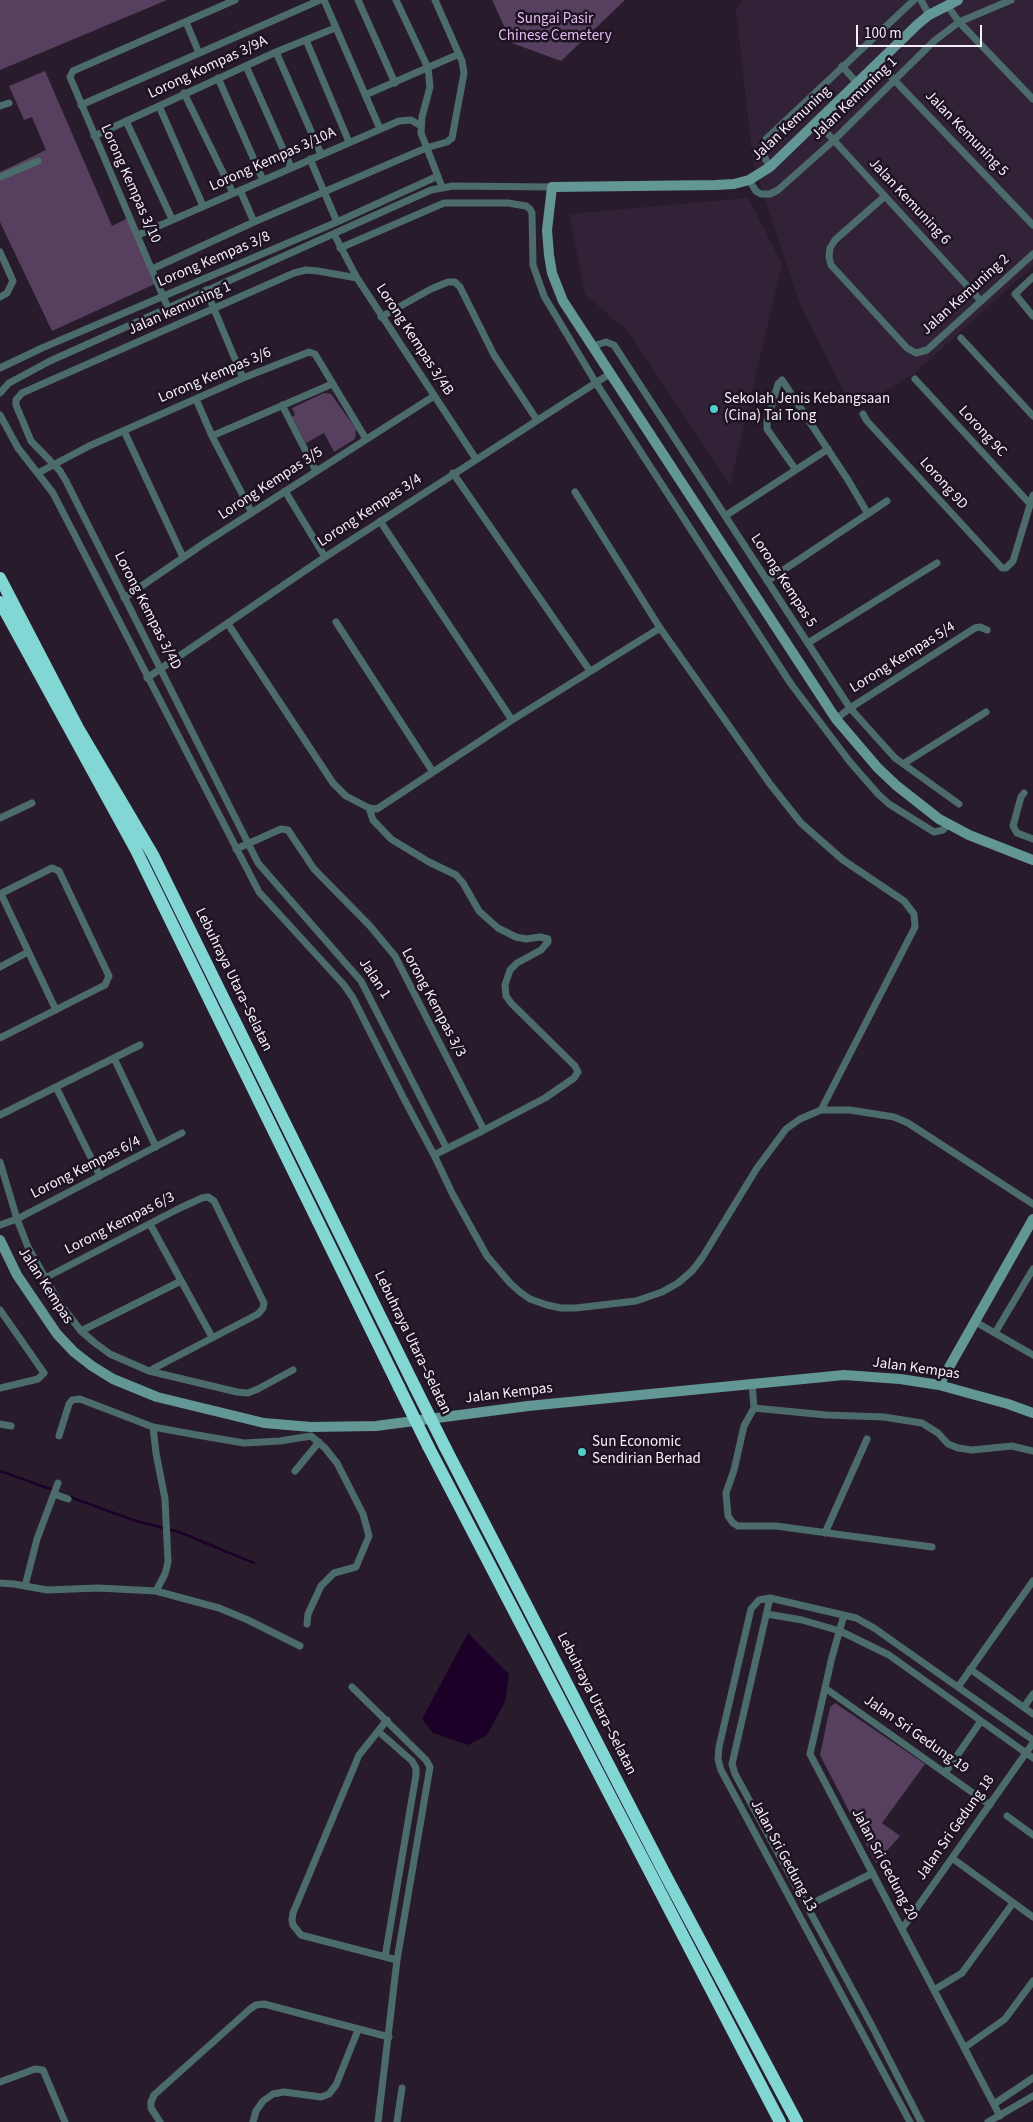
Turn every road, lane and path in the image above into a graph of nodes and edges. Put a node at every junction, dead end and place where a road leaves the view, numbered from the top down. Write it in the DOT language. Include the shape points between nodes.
graph roads {
  1 [pos="235,0"];
  2 [pos="322,0"];
  3 [pos="358,0"];
  4 [pos="396,0"];
  5 [pos="435,0"];
  6 [pos="914,0"];
  7 [pos="921,0"];
  8 [pos="958,0"];
  9 [pos="1011,0"];
  10 [pos="947,5"];
  11 [pos="929,15"];
  12 [pos="186,22"];
  13 [pos="959,22"];
  14 [pos="335,28"];
  15 [pos="306,40"];
  16 [pos="276,52"];
  17 [pos="199,53"];
  18 [pos="459,54"];
  19 [pos="878,63"];
  20 [pos="246,66"];
  21 [pos="842,66"];
  22 [pos="428,68"];
  23 [pos="218,78"];
  24 [pos="895,80"];
  25 [pos="395,83"];
  26 [pos="857,83"];
  27 [pos="184,93"];
  28 [pos="365,95"];
  29 [pos="1033,99"];
  30 [pos="9,103"];
  31 [pos="81,105"];
  32 [pos="0,106"];
  33 [pos="159,106"];
  34 [pos="126,121"];
  35 [pos="817,122"];
  36 [pos="421,126"];
  37 [pos="380,129"];
  38 [pos="94,136"];
  39 [pos="833,141"];
  40 [pos="349,142"];
  41 [pos="426,148"];
  42 [pos="321,154"];
  43 [pos="310,160"];
  44 [pos="38,161"];
  45 [pos="770,166"];
  46 [pos="291,167"];
  47 [pos="438,176"];
  48 [pos="0,177"];
  49 [pos="263,180"];
  50 [pos="749,180"];
  51 [pos="442,187"];
  52 [pos="552,187"];
  53 [pos="236,192"];
  54 [pos="324,192"];
  55 [pos="885,196"];
  56 [pos="203,206"];
  57 [pos="172,219"];
  58 [pos="254,222"];
  59 [pos="337,222"];
  60 [pos="1033,225"];
  61 [pos="334,234"];
  62 [pos="138,236"];
  63 [pos="340,248"];
  64 [pos="0,252"];
  65 [pos="1033,254"];
  66 [pos="152,269"];
  67 [pos="1033,277"];
  68 [pos="357,278"];
  69 [pos="206,290"];
  70 [pos="0,297"];
  71 [pos="164,297"];
  72 [pos="981,300"];
  73 [pos="168,308"];
  74 [pos="214,309"];
  75 [pos="1033,316"];
  76 [pos="381,317"];
  77 [pos="961,338"];
  78 [pos="594,346"];
  79 [pos="0,368"];
  80 [pos="611,373"];
  81 [pos="243,378"];
  82 [pos="915,380"];
  83 [pos="596,383"];
  84 [pos="332,384"];
  85 [pos="0,393"];
  86 [pos="19,396"];
  87 [pos="434,396"];
  88 [pos="196,399"];
  89 [pos="282,405"];
  90 [pos="863,414"];
  91 [pos="0,415"];
  92 [pos="1033,416"];
  93 [pos="537,420"];
  94 [pos="124,431"];
  95 [pos="212,436"];
  96 [pos="366,439"];
  97 [pos="828,449"];
  98 [pos="476,459"];
  99 [pos="53,465"];
  100 [pos="796,470"];
  101 [pos="316,471"];
  102 [pos="38,473"];
  103 [pos="453,474"];
  104 [pos="285,491"];
  105 [pos="575,492"];
  106 [pos="1033,495"];
  107 [pos="887,501"];
  108 [pos="1030,504"];
  109 [pos="252,513"];
  110 [pos="868,514"];
  111 [pos="725,516"];
  112 [pos="380,521"];
  113 [pos="325,556"];
  114 [pos="183,557"];
  115 [pos="938,563"];
  116 [pos="0,578"];
  117 [pos="767,581"];
  118 [pos="124,598"];
  119 [pos="0,602"];
  120 [pos="336,622"];
  121 [pos="228,624"];
  122 [pos="660,628"];
  123 [pos="987,630"];
  124 [pos="808,643"];
  125 [pos="161,669"];
  126 [pos="590,671"];
  127 [pos="147,678"];
  128 [pos="850,708"];
  129 [pos="986,712"];
  130 [pos="836,719"];
  131 [pos="512,720"];
  132 [pos="903,764"];
  133 [pos="433,772"];
  134 [pos="1024,793"];
  135 [pos="32,803"];
  136 [pos="959,804"];
  137 [pos="368,808"];
  138 [pos="0,818"];
  139 [pos="948,824"];
  140 [pos="1033,839"];
  141 [pos="249,844"];
  142 [pos="236,849"];
  143 [pos="1033,860"];
  144 [pos="0,894"];
  145 [pos="28,952"];
  146 [pos="0,967"];
  147 [pos="56,1010"];
  148 [pos="0,1038"];
  149 [pos="140,1045"];
  150 [pos="114,1058"];
  151 [pos="56,1087"];
  152 [pos="821,1110"];
  153 [pos="0,1115"];
  154 [pos="484,1130"];
  155 [pos="182,1133"];
  156 [pos="156,1147"];
  157 [pos="447,1149"];
  158 [pos="434,1155"];
  159 [pos="0,1162"];
  160 [pos="100,1176"];
  161 [pos="1033,1204"];
  162 [pos="17,1219"];
  163 [pos="1033,1219"];
  164 [pos="150,1224"];
  165 [pos="0,1225"];
  166 [pos="0,1240"];
  167 [pos="1033,1269"];
  168 [pos="45,1278"];
  169 [pos="181,1281"];
  170 [pos="0,1310"];
  171 [pos="974,1322"];
  172 [pos="81,1331"];
  173 [pos="995,1333"];
  174 [pos="212,1337"];
  175 [pos="1033,1355"];
  176 [pos="293,1370"];
  177 [pos="148,1371"];
  178 [pos="752,1383"];
  179 [pos="939,1385"];
  180 [pos="0,1388"];
  181 [pos="754,1408"];
  182 [pos="1033,1413"];
  183 [pos="0,1424"];
  184 [pos="11,1426"];
  185 [pos="153,1427"];
  186 [pos="311,1431"];
  187 [pos="59,1436"];
  188 [pos="867,1439"];
  189 [pos="319,1442"];
  190 [pos="1033,1451"];
  191 [pos="296,1471"];
  192 [pos="58,1483"];
  193 [pos="54,1494"];
  194 [pos="68,1499"];
  195 [pos="825,1533"];
  196 [pos="932,1547"];
  197 [pos="1033,1580"];
  198 [pos="0,1583"];
  199 [pos="25,1586"];
  200 [pos="156,1591"];
  201 [pos="770,1598"];
  202 [pos="767,1614"];
  203 [pos="844,1615"];
  204 [pos="307,1624"];
  205 [pos="840,1631"];
  206 [pos="300,1646"];
  207 [pos="970,1670"];
  208 [pos="352,1687"];
  209 [pos="958,1687"];
  210 [pos="826,1688"];
  211 [pos="1033,1694"];
  212 [pos="1024,1707"];
  213 [pos="1033,1714"];
  214 [pos="387,1720"];
  215 [pos="981,1721"];
  216 [pos="378,1730"];
  217 [pos="1033,1742"];
  218 [pos="1026,1753"];
  219 [pos="1033,1758"];
  220 [pos="945,1773"];
  221 [pos="990,1805"];
  222 [pos="1007,1816"];
  223 [pos="1033,1835"];
  224 [pos="952,1858"];
  225 [pos="873,1873"];
  226 [pos="1014,1903"];
  227 [pos="807,1906"];
  228 [pos="1033,1917"];
  229 [pos="902,1929"];
  230 [pos="385,1957"];
  231 [pos="397,1960"];
  232 [pos="1033,1981"];
  233 [pos="934,1990"];
  234 [pos="358,2030"];
  235 [pos="389,2037"];
  236 [pos="964,2048"];
  237 [pos="1033,2078"];
  238 [pos="0,2082"];
  239 [pos="402,2088"];
  240 [pos="1033,2096"];
  241 [pos="994,2104"];
  242 [pos="1000,2116"];
  243 [pos="65,2122"];
  244 [pos="160,2122"];
  245 [pos="253,2122"];
  246 [pos="378,2122"];
  247 [pos="397,2122"];
  248 [pos="780,2122"];
  249 [pos="797,2122"];
  250 [pos="910,2122"];
  251 [pos="921,2122"];
  252 [pos="988,2122"];
  1 -- 12 [label="street"];
  2 -- 14 [label="street"];
  2 -- 17 [label="street"];
  3 -- 25 [label="street"];
  4 -- 22 [label="street"];
  5 -- 18 [label="street"];
  6 -- 21 [label="street"];
  7 -- 11 [label="street"];
  8 -- 10 [label="street, Jalan Kemuning"];
  9 -- 13 [label="street, Jalan Kemuning 1"];
  10 -- 11 [label="street, Jalan Kemuning"];
  10 -- 13 [label="street"];
  11 -- 19 [label="street, Jalan Kemuning"];
  12 -- 17 [label="street"];
  12 -- 31 [label="street, Lorong Kempas 3/10" via="73,71 70,80"];
  13 -- 24 [label="street, Jalan Kemuning 1" via="934,41"];
  13 -- 29 [label="street"];
  14 -- 15 [label="street, Lorong Kompas 3/9A"];
  14 -- 28 [label="street"];
  15 -- 16 [label="street, Lorong Kompas 3/9A"];
  15 -- 40 [label="street"];
  16 -- 20 [label="street, Lorong Kompas 3/9A"];
  16 -- 42 [label="street"];
  17 -- 31 [label="street"];
  18 -- 22 [label="street"];
  18 -- 41 [label="street" via="464,73 452,138"];
  19 -- 24 [label="street, Jalan Kemuning 5"];
  19 -- 26 [label="street, Jalan Kemuning"];
  20 -- 23 [label="street, Lorong Kompas 3/9A"];
  20 -- 46 [label="street"];
  21 -- 26 [label="street"];
  21 -- 45 [label="street" via="763,143 761,151"];
  22 -- 25 [label="street"];
  22 -- 36 [label="street" via="430,87"];
  23 -- 27 [label="street, Lorong Kompas 3/9A"];
  23 -- 49 [label="street"];
  24 -- 39 [label="street, Jalan Kemuning 1"];
  24 -- 60 [label="street, Jalan Kemuning 5"];
  25 -- 28 [label="street"];
  26 -- 35 [label="street, Jalan Kemuning"];
  27 -- 33 [label="street, Lorong Kompas 3/9A"];
  27 -- 53 [label="street"];
  28 -- 37 [label="street"];
  30 -- 32 [label="street"];
  31 -- 38 [label="street, Lorong Kempas 3/10"];
  33 -- 34 [label="street, Lorong Kompas 3/9A"];
  33 -- 56 [label="street"];
  34 -- 38 [label="street, Lorong Kompas 3/9A"];
  34 -- 57 [label="street"];
  35 -- 39 [label="street, Jalan Kemuning 6"];
  35 -- 45 [label="street, Jalan Kemuning"];
  36 -- 37 [label="street, Lorong Kempas 3/10A" via="406,120"];
  36 -- 41 [label="street"];
  37 -- 40 [label="street, Lorong Kempas 3/10A"];
  38 -- 62 [label="street, Lorong Kempas 3/10"];
  39 -- 50 [label="street, Jalan Kemuning 1" via="770,194 756,191"];
  39 -- 55 [label="street, Jalan Kemuning 6"];
  40 -- 42 [label="street, Lorong Kempas 3/10A"];
  41 -- 47 [label="street"];
  41 -- 54 [label="street"];
  42 -- 43 [label="street, Lorong Kempas 3/10A"];
  43 -- 46 [label="street, Lorong Kempas 3/10A"];
  43 -- 54 [label="street"];
  44 -- 48 [label="street"];
  45 -- 50 [label="street, Jalan Kemuning"];
  46 -- 49 [label="street, Lorong Kempas 3/10A"];
  47 -- 51 [label="street"];
  47 -- 59 [label="street, Lorong Kempas 3/8"];
  49 -- 53 [label="street, Lorong Kempas 3/10A"];
  50 -- 52 [label="street, Jalan Kemuning" via="716,185"];
  51 -- 52 [label="street"];
  51 -- 61 [label="street"];
  52 -- 78 [label="street" via="547,230 552,273 563,301"];
  53 -- 56 [label="street, Lorong Kempas 3/10A"];
  53 -- 58 [label="street"];
  54 -- 58 [label="street"];
  54 -- 59 [label="street"];
  55 -- 72 [label="street, Jalan Kemuning 6"];
  55 -- 72 [label="street, Jalan Kemuning 2" via="835,240 828,257 831,265 907,348 916,353 926,350"];
  56 -- 57 [label="street, Lorong Kempas 3/10A"];
  57 -- 62 [label="street, Lorong Kempas 3/10A"];
  58 -- 66 [label="street"];
  59 -- 71 [label="street, Lorong Kempas 3/8"];
  61 -- 63 [label="street, Lorong Kempas 3/4B"];
  61 -- 69 [label="street"];
  62 -- 66 [label="street, Lorong Kempas 3/10"];
  63 -- 68 [label="street, Lorong Kempas 3/4B"];
  63 -- 83 [label="street" via="444,203 526,206 532,212 533,266 539,286"];
  64 -- 70 [label="street" via="13,281 7,293"];
  65 -- 72 [label="street, Jalan Kemuning 2"];
  66 -- 71 [label="street, Lorong Kempas 3/10"];
  67 -- 75 [label="street" via="1015,294"];
  68 -- 74 [label="street, Jalan kemuning 1" via="306,270"];
  68 -- 76 [label="street, Lorong Kempas 3/4B"];
  69 -- 73 [label="street"];
  69 -- 74 [label="street"];
  71 -- 73 [label="street, Lorong Kempas 3/10"];
  71 -- 79 [label="street, Lorong Kempas 3/8"];
  73 -- 85 [label="street" via="31,370 9,383"];
  74 -- 81 [label="street"];
  74 -- 86 [label="street, Jalan kemuning 1"];
  76 -- 87 [label="street, Lorong Kempas 3/4B"];
  76 -- 93 [label="street" via="431,289 455,282 494,355"];
  77 -- 92 [label="street"];
  78 -- 80 [label="street"];
  78 -- 111 [label="street, Lorong Kempas 5" via="606,342 614,345"];
  80 -- 83 [label="street, Lorong Kempas 3/4"];
  80 -- 130 [label="street"];
  81 -- 84 [label="street, Lorong Kempas 3/6" via="309,352 315,354"];
  81 -- 88 [label="street, Lorong Kempas 3/6"];
  82 -- 108 [label="street, Lorong 9C"];
  83 -- 93 [label="street, Lorong Kempas 3/4"];
  83 -- 139 [label="street" via="791,684 850,762 878,794 926,828 939,832"];
  84 -- 89 [label="street"];
  84 -- 96 [label="street, Lorong Kempas 3/6"];
  86 -- 99 [label="street, Lorong Kempas 3/4D" via="16,406 27,433"];
  87 -- 96 [label="street, Lorong Kempas 3/5"];
  87 -- 98 [label="street, Lorong Kempas 3/4B"];
  88 -- 94 [label="street, Lorong Kempas 3/6"];
  88 -- 95 [label="street"];
  89 -- 95 [label="street"];
  89 -- 101 [label="street"];
  90 -- 108 [label="street, Lorong 9D" via="998,565 1006,568 1013,561"];
  91 -- 102 [label="street" via="18,448"];
  93 -- 98 [label="street, Lorong Kempas 3/4"];
  94 -- 99 [label="street, Lorong Kempas 3/6"];
  94 -- 114 [label="street"];
  95 -- 109 [label="street"];
  96 -- 101 [label="street, Lorong Kempas 3/5"];
  97 -- 100 [label="street"];
  97 -- 100 [label="street" via="784,382 779,381 766,422 767,429"];
  97 -- 110 [label="street"];
  98 -- 103 [label="street, Lorong Kempas 3/4"];
  99 -- 102 [label="street, Lorong Kempas 3/6"];
  99 -- 118 [label="street, Lorong Kempas 3/4D" via="66,481"];
  100 -- 111 [label="street"];
  101 -- 104 [label="street, Lorong Kempas 3/5"];
  102 -- 127 [label="street" via="53,493"];
  103 -- 112 [label="street, Lorong Kempas 3/4"];
  103 -- 126 [label="street"];
  104 -- 109 [label="street, Lorong Kempas 3/5"];
  104 -- 113 [label="street"];
  105 -- 122 [label="street"];
  106 -- 108 [label="street"];
  107 -- 110 [label="street"];
  109 -- 114 [label="street, Lorong Kempas 3/5"];
  110 -- 117 [label="street"];
  111 -- 117 [label="street, Lorong Kempas 5"];
  112 -- 113 [label="street, Lorong Kempas 3/4"];
  112 -- 131 [label="street"];
  113 -- 121 [label="street, Lorong Kempas 3/4"];
  114 -- 118 [label="street, Lorong Kempas 3/5"];
  115 -- 124 [label="street"];
  116 -- 249 [label="highway, Lebuhraya Utara–Selatan, bridge" via="78,728 154,855 414,1387"];
  117 -- 124 [label="street, Lorong Kempas 5"];
  118 -- 125 [label="street, Lorong Kempas 3/4D"];
  119 -- 248 [label="highway, Lebuhraya Utara–Selatan, bridge" via="136,850 428,1446"];
  120 -- 133 [label="street"];
  121 -- 125 [label="street, Lorong Kempas 3/4"];
  121 -- 137 [label="street" via="333,783 346,796"];
  122 -- 126 [label="street"];
  122 -- 152 [label="street" via="801,823 843,860 904,901 914,914 915,927"];
  123 -- 128 [label="street, Lorong Kempas 5/4" via="975,628"];
  124 -- 128 [label="street, Lorong Kempas 5"];
  125 -- 127 [label="street, Lorong Kempas 3/4"];
  125 -- 141 [label="street, Lorong Kempas 3/4D"];
  126 -- 131 [label="street"];
  127 -- 142 [label="street"];
  128 -- 130 [label="street, Lorong Kempas 5/4"];
  128 -- 132 [label="street, Lorong Kempas 5"];
  129 -- 132 [label="street"];
  130 -- 139 [label="street" via="897,786"];
  131 -- 133 [label="street"];
  132 -- 136 [label="street, Lorong Kempas 5"];
  133 -- 137 [label="street" via="382,807"];
  134 -- 140 [label="street" via="1013,826 1018,833"];
  135 -- 138 [label="street"];
  137 -- 154 [label="street" via="373,820 391,839 456,875 479,911 498,928 516,938 548,939 541,950 510,970 505,985 506,996 578,1072 545,1098"];
  139 -- 143 [label="street"];
  141 -- 142 [label="street, Lorong Kempas 3/3"];
  141 -- 154 [label="street, Lorong Kempas 3/3" via="281,829 288,830 314,869 395,956"];
  141 -- 157 [label="street, Jalan 1" via="265,873 362,981"];
  142 -- 158 [label="street" via="258,892 353,998"];
  144 -- 145 [label="street"];
  144 -- 147 [label="street" via="56,868 72,897 108,980"];
  145 -- 146 [label="street"];
  145 -- 147 [label="street"];
  147 -- 148 [label="street"];
  149 -- 150 [label="street"];
  150 -- 151 [label="street"];
  150 -- 156 [label="street"];
  151 -- 153 [label="street"];
  151 -- 160 [label="street"];
  152 -- 158 [label="street" via="786,1129 757,1168 692,1271 662,1292 636,1301 561,1308 538,1303 520,1292 487,1256"];
  152 -- 161 [label="street" via="850,1110 894,1117 908,1123"];
  154 -- 157 [label="street"];
  155 -- 156 [label="street, Lorong Kempas 6/4"];
  156 -- 160 [label="street, Lorong Kempas 6/4"];
  157 -- 158 [label="street"];
  159 -- 162 [label="street"];
  160 -- 162 [label="street, Lorong Kempas 6/4"];
  162 -- 165 [label="street, Lorong Kempas 6/4"];
  162 -- 168 [label="street"];
  163 -- 171 [label="street"];
  164 -- 168 [label="street, Lorong Kempas 6/3"];
  164 -- 169 [label="street"];
  164 -- 174 [label="street, Lorong Kempas 6/3" via="208,1197 214,1201 264,1303 258,1314"];
  166 -- 186 [label="street, Jalan Kempas" via="17,1275 57,1334 74,1352 106,1375 183,1404"];
  167 -- 173 [label="street"];
  168 -- 172 [label="street"];
  169 -- 172 [label="street"];
  169 -- 174 [label="street"];
  170 -- 180 [label="street" via="44,1373 38,1379"];
  171 -- 173 [label="street"];
  171 -- 179 [label="street"];
  172 -- 177 [label="street" via="110,1354"];
  173 -- 175 [label="street"];
  174 -- 177 [label="street"];
  176 -- 177 [label="street" via="248,1393"];
  178 -- 179 [label="street, Jalan Kempas" via="844,1375"];
  178 -- 181 [label="street"];
  178 -- 186 [label="street, Jalan Kempas"];
  179 -- 182 [label="street, Jalan Kempas"];
  181 -- 190 [label="street" via="826,1415 884,1416 922,1423 958,1448 972,1450 1012,1446"];
  181 -- 195 [label="street" via="744,1426 726,1493 731,1521 738,1526 776,1526"];
  183 -- 184 [label="street"];
  185 -- 186 [label="street" via="244,1443 280,1441"];
  185 -- 187 [label="street" via="76,1399 69,1404"];
  185 -- 200 [label="street" via="164,1487 168,1569"];
  186 -- 189 [label="street"];
  188 -- 195 [label="street"];
  189 -- 191 [label="street"];
  189 -- 204 [label="street" via="338,1463 363,1514 369,1536 356,1567 334,1573 321,1586 308,1614"];
  192 -- 193 [label="street"];
  193 -- 194 [label="street"];
  193 -- 199 [label="street" via="37,1539"];
  195 -- 196 [label="street"];
  197 -- 207 [label="street"];
  198 -- 199 [label="street"];
  199 -- 200 [label="street" via="47,1590"];
  200 -- 206 [label="street" via="219,1608"];
  201 -- 202 [label="street, Jalan Sri Gedung 13"];
  201 -- 203 [label="street"];
  201 -- 250 [label="street, Jalan Sri Gedung 13" via="760,1600 751,1609 718,1759"];
  202 -- 205 [label="street"];
  202 -- 227 [label="street, Jalan Sri Gedung 13" via="732,1764"];
  203 -- 205 [label="street, Jalan Sri Gedung 20"];
  203 -- 209 [label="street" via="866,1623"];
  205 -- 210 [label="street, Jalan Sri Gedung 20"];
  205 -- 215 [label="street" via="889,1656"];
  207 -- 209 [label="street"];
  207 -- 212 [label="street"];
  208 -- 214 [label="street"];
  209 -- 217 [label="street"];
  210 -- 220 [label="street, Jalan Sri Gedung 19"];
  210 -- 225 [label="street, Jalan Sri Gedung 20" via="810,1754"];
  211 -- 212 [label="street"];
  212 -- 213 [label="street"];
  214 -- 216 [label="street"];
  214 -- 231 [label="street" via="430,1767"];
  215 -- 218 [label="street"];
  215 -- 220 [label="street"];
  216 -- 230 [label="street" via="416,1768"];
  216 -- 230 [label="street" via="359,1754 292,1920 301,1935"];
  217 -- 218 [label="street, Jalan Sri Gedung 18"];
  218 -- 219 [label="street"];
  218 -- 221 [label="street, Jalan Sri Gedung 18"];
  220 -- 221 [label="street, Jalan Sri Gedung 19"];
  221 -- 224 [label="street, Jalan Sri Gedung 18"];
  222 -- 223 [label="street"];
  224 -- 226 [label="street"];
  224 -- 229 [label="street, Jalan Sri Gedung 18"];
  225 -- 227 [label="street"];
  225 -- 229 [label="street, Jalan Sri Gedung 20"];
  226 -- 228 [label="street"];
  226 -- 233 [label="street" via="962,1973"];
  227 -- 251 [label="street, Jalan Sri Gedung 13"];
  229 -- 233 [label="street, Jalan Sri Gedung 20"];
  230 -- 231 [label="street"];
  231 -- 235 [label="street"];
  232 -- 236 [label="street" via="1005,2019"];
  233 -- 236 [label="street, Jalan Sri Gedung 20"];
  234 -- 235 [label="street"];
  234 -- 244 [label="street" via="264,2004 256,2005 154,2095 151,2108"];
  234 -- 245 [label="street" via="336,2086 329,2094 321,2097 284,2092 273,2094 263,2101"];
  235 -- 246 [label="street"];
  236 -- 241 [label="street, Jalan Sri Gedung 20"];
  237 -- 241 [label="street"];
  238 -- 243 [label="street" via="35,2069 43,2070"];
  239 -- 247 [label="street"];
  240 -- 242 [label="street"];
  241 -- 242 [label="street, Jalan Sri Gedung 20"];
  242 -- 252 [label="street"];
}
